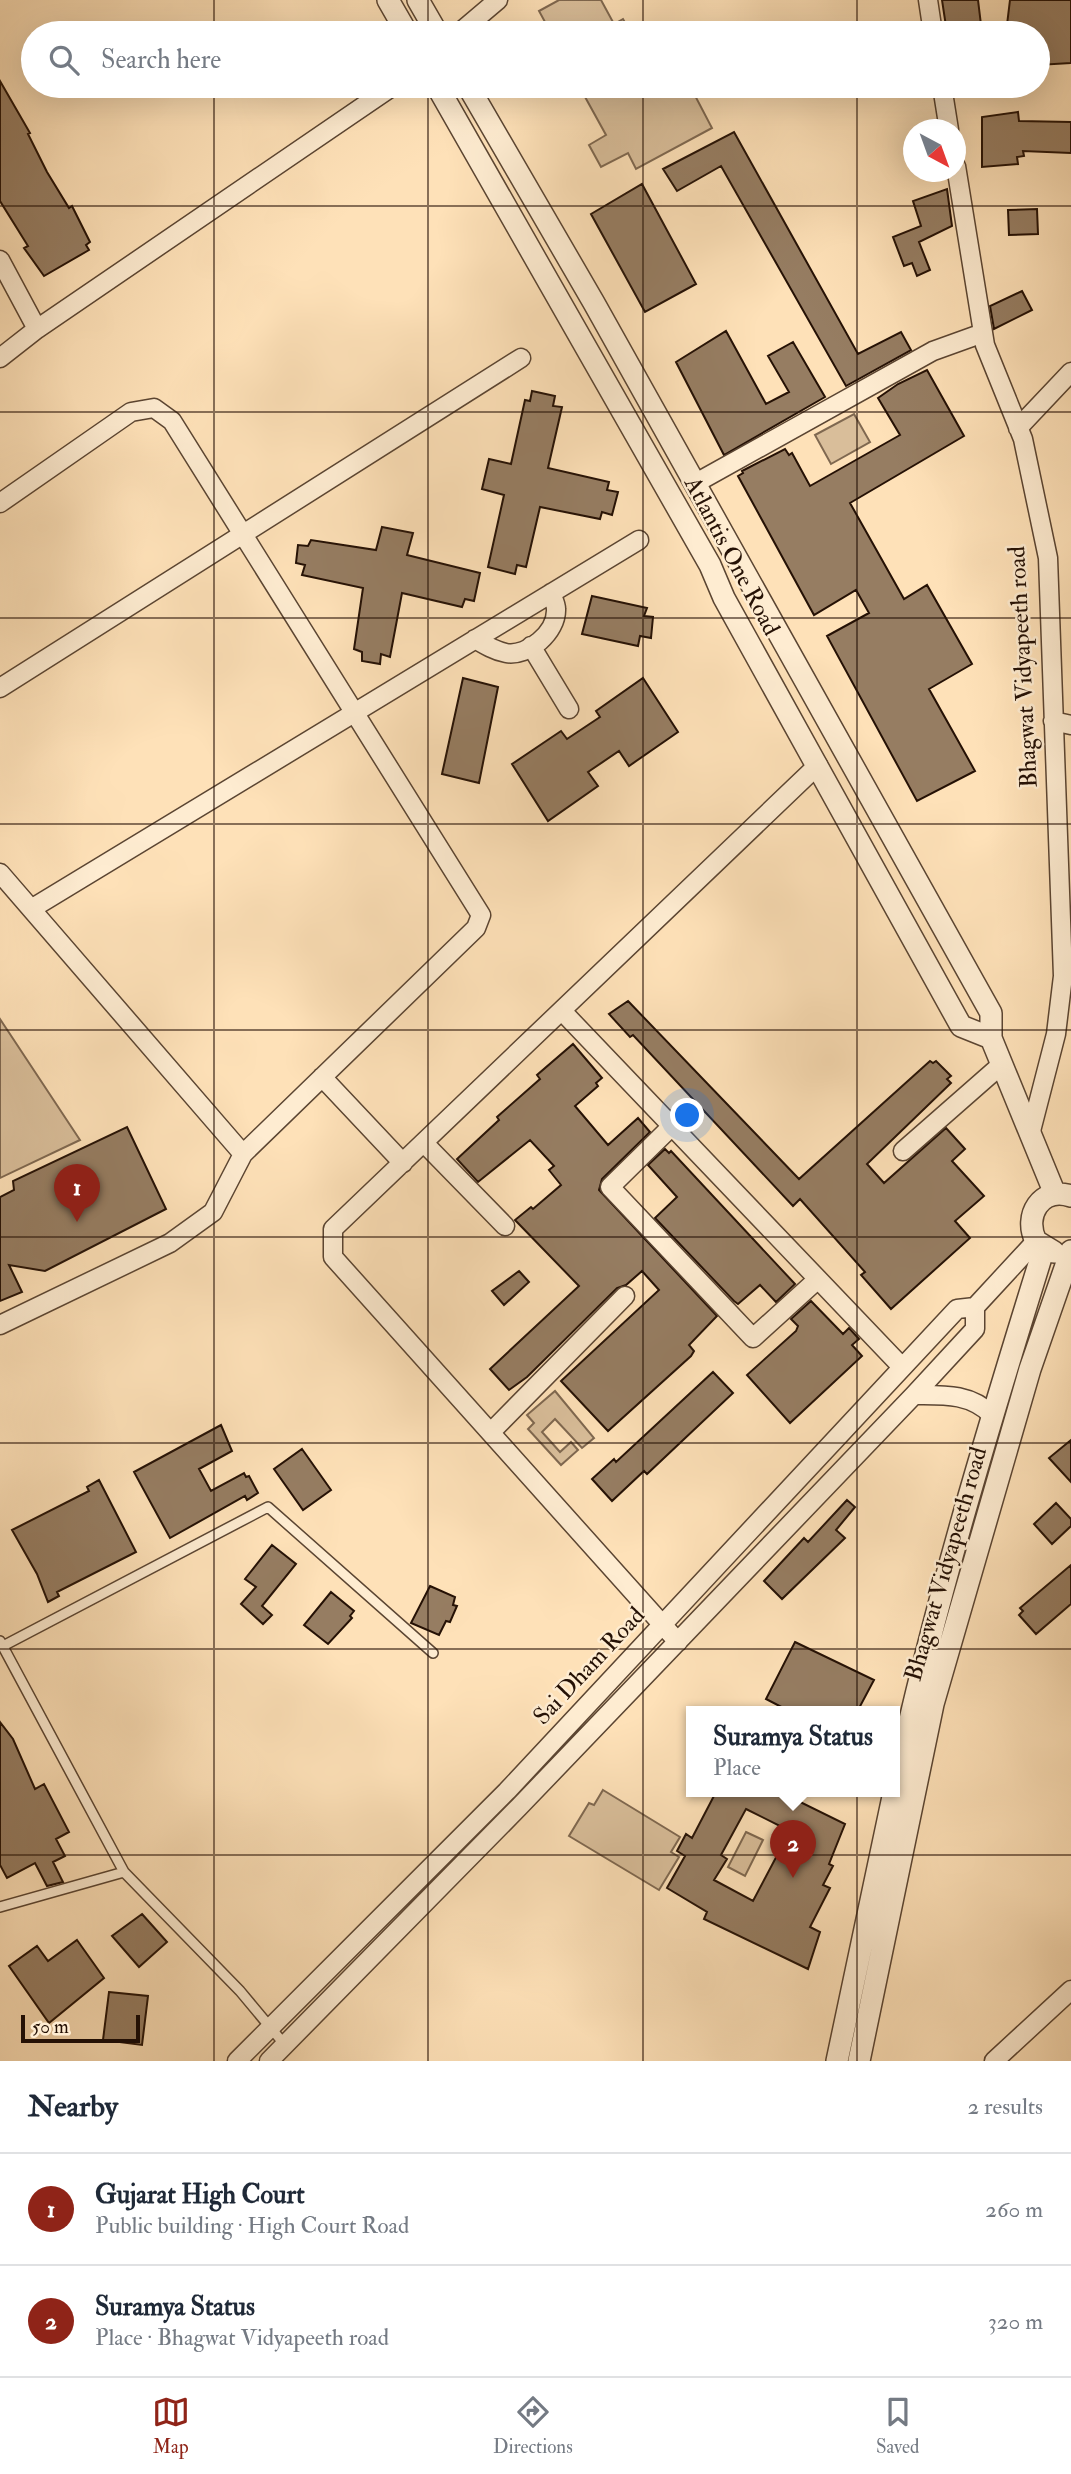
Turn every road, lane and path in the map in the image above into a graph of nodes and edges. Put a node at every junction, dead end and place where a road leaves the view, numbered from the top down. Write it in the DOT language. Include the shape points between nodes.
graph roads {
  1 [pos="388,0"];
  2 [pos="418,0"];
  3 [pos="498,0"];
  4 [pos="928,0"];
  5 [pos="400,21"];
  6 [pos="431,21"];
  7 [pos="473,21"];
  8 [pos="931,21"];
  9 [pos="375,98"];
  10 [pos="444,98"];
  11 [pos="475,98"];
  12 [pos="944,98"];
  13 [pos="947,119"];
  14 [pos="959,182"];
  15 [pos="0,260"];
  16 [pos="37,329"];
  17 [pos="983,333"];
  18 [pos="0,358"];
  19 [pos="521,358"];
  20 [pos="1071,372"];
  21 [pos="1018,428"];
  22 [pos="694,484"];
  23 [pos="0,503"];
  24 [pos="243,534"];
  25 [pos="639,540"];
  26 [pos="551,593"];
  27 [pos="475,639"];
  28 [pos="531,646"];
  29 [pos="0,688"];
  30 [pos="569,709"];
  31 [pos="355,713"];
  32 [pos="1062,723"];
  33 [pos="818,765"];
  34 [pos="0,873"];
  35 [pos="31,909"];
  36 [pos="562,1011"];
  37 [pos="991,1038"];
  38 [pos="1001,1065"];
  39 [pos="322,1077"];
  40 [pos="672,1126"];
  41 [pos="1031,1131"];
  42 [pos="424,1143"];
  43 [pos="903,1151"];
  44 [pos="243,1154"];
  45 [pos="403,1163"];
  46 [pos="1063,1195"];
  47 [pos="505,1226"];
  48 [pos="1040,1245"];
  49 [pos="1071,1251"];
  50 [pos="818,1279"];
  51 [pos="625,1296"];
  52 [pos="975,1307"];
  53 [pos="0,1325"];
  54 [pos="902,1367"];
  55 [pos="914,1395"];
  56 [pos="992,1415"];
  57 [pos="492,1431"];
  58 [pos="663,1623"];
  59 [pos="678,1642"];
  60 [pos="1,1643"];
  61 [pos="433,1653"];
  62 [pos="900,1764"];
  63 [pos="893,1797"];
  64 [pos="124,1872"];
  65 [pos="0,1907"];
  66 [pos="1071,1990"];
  67 [pos="269,2029"];
  68 [pos="285,2045"];
  69 [pos="237,2061"];
  70 [pos="270,2061"];
  71 [pos="837,2061"];
  72 [pos="859,2061"];
  73 [pos="994,2061"];
  1 -- 5 [label="street"];
  2 -- 6 [label="street"];
  3 -- 7 [label="street"];
  4 -- 8 [label="street"];
  9 -- 16 [label="street"];
  10 -- 33 [label="street, Atlantis One Road" via="710,565"];
  11 -- 22 [label="street, Atlantis One Road"];
  12 -- 13 [label="street"];
  14 -- 17 [label="street, Bhagwat Vidyapeeth road"];
  15 -- 16 [label="street"];
  16 -- 18 [label="street"];
  17 -- 21 [label="street, Bhagwat Vidyapeeth road"];
  17 -- 22 [label="street" via="933,351"];
  19 -- 24 [label="street"];
  20 -- 21 [label="street"];
  21 -- 32 [label="street, Bhagwat Vidyapeeth road" via="1048,558"];
  22 -- 37 [label="street, Atlantis One Road" via="990,1013"];
  23 -- 24 [label="street" via="131,412 154,408 172,421"];
  24 -- 29 [label="street"];
  24 -- 31 [label="street"];
  25 -- 26 [label="street"];
  26 -- 27 [label="street"];
  26 -- 28 [label="street" via="556,611 550,628"];
  27 -- 28 [label="street" via="509,654"];
  27 -- 31 [label="street"];
  28 -- 30 [label="street"];
  31 -- 35 [label="street"];
  31 -- 39 [label="street" via="481,915 476,928"];
  32 -- 41 [label="street, Bhagwat Vidyapeeth road" via="1063,976 1056,1034"];
  33 -- 36 [label="street"];
  33 -- 37 [label="street, Atlantis One Road" via="961,1027"];
  34 -- 35 [label="street"];
  35 -- 44 [label="street"];
  36 -- 40 [label="street"];
  36 -- 42 [label="street"];
  37 -- 38 [label="street, Atlantis One Road"];
  38 -- 41 [label="street, Atlantis One Road"];
  38 -- 43 [label="street"];
  39 -- 44 [label="street"];
  39 -- 45 [label="street"];
  40 -- 50 [label="street"];
  40 -- 50 [label="street" via="610,1186 754,1338"];
  41 -- 46 [label="street, Atlantis One Road"];
  42 -- 45 [label="street"];
  42 -- 47 [label="street"];
  44 -- 53 [label="street" via="213,1212 170,1243"];
  45 -- 57 [label="street" via="333,1229 333,1257"];
  46 -- 48 [label="street" via="1046,1197 1032,1212 1030,1222"];
  48 -- 49 [label="street" via="1053,1252"];
  48 -- 52 [label="street, Sai Dham Road"];
  48 -- 56 [label="street"];
  49 -- 72 [label="street, Bhagwat Vidyapeeth road" via="1030,1369 933,1704"];
  50 -- 54 [label="street"];
  51 -- 57 [label="street"];
  52 -- 54 [label="street, Sai Dham Road" via="957,1309"];
  52 -- 55 [label="street, Sai Dham Road" via="975,1329"];
  54 -- 58 [label="street, Sai Dham Road"];
  55 -- 56 [label="street" via="959,1395 981,1404"];
  55 -- 59 [label="street, Sai Dham Road"];
  56 -- 62 [label="street"];
  57 -- 58 [label="street"];
  58 -- 59 [label="street"];
  58 -- 67 [label="street, Sai Dham Road" via="507,1791"];
  59 -- 68 [label="street, Sai Dham Road"];
  60 -- 61 [label="lane" via="268,1507"];
  60 -- 64 [label="lane"];
  63 -- 71 [label="street"];
  64 -- 65 [label="lane"];
  64 -- 67 [label="lane" via="240,1991"];
  66 -- 73 [label="street"];
  67 -- 68 [label="lane"];
  67 -- 69 [label="street, Sai Dham Road"];
  68 -- 70 [label="street, Sai Dham Road"];
}
